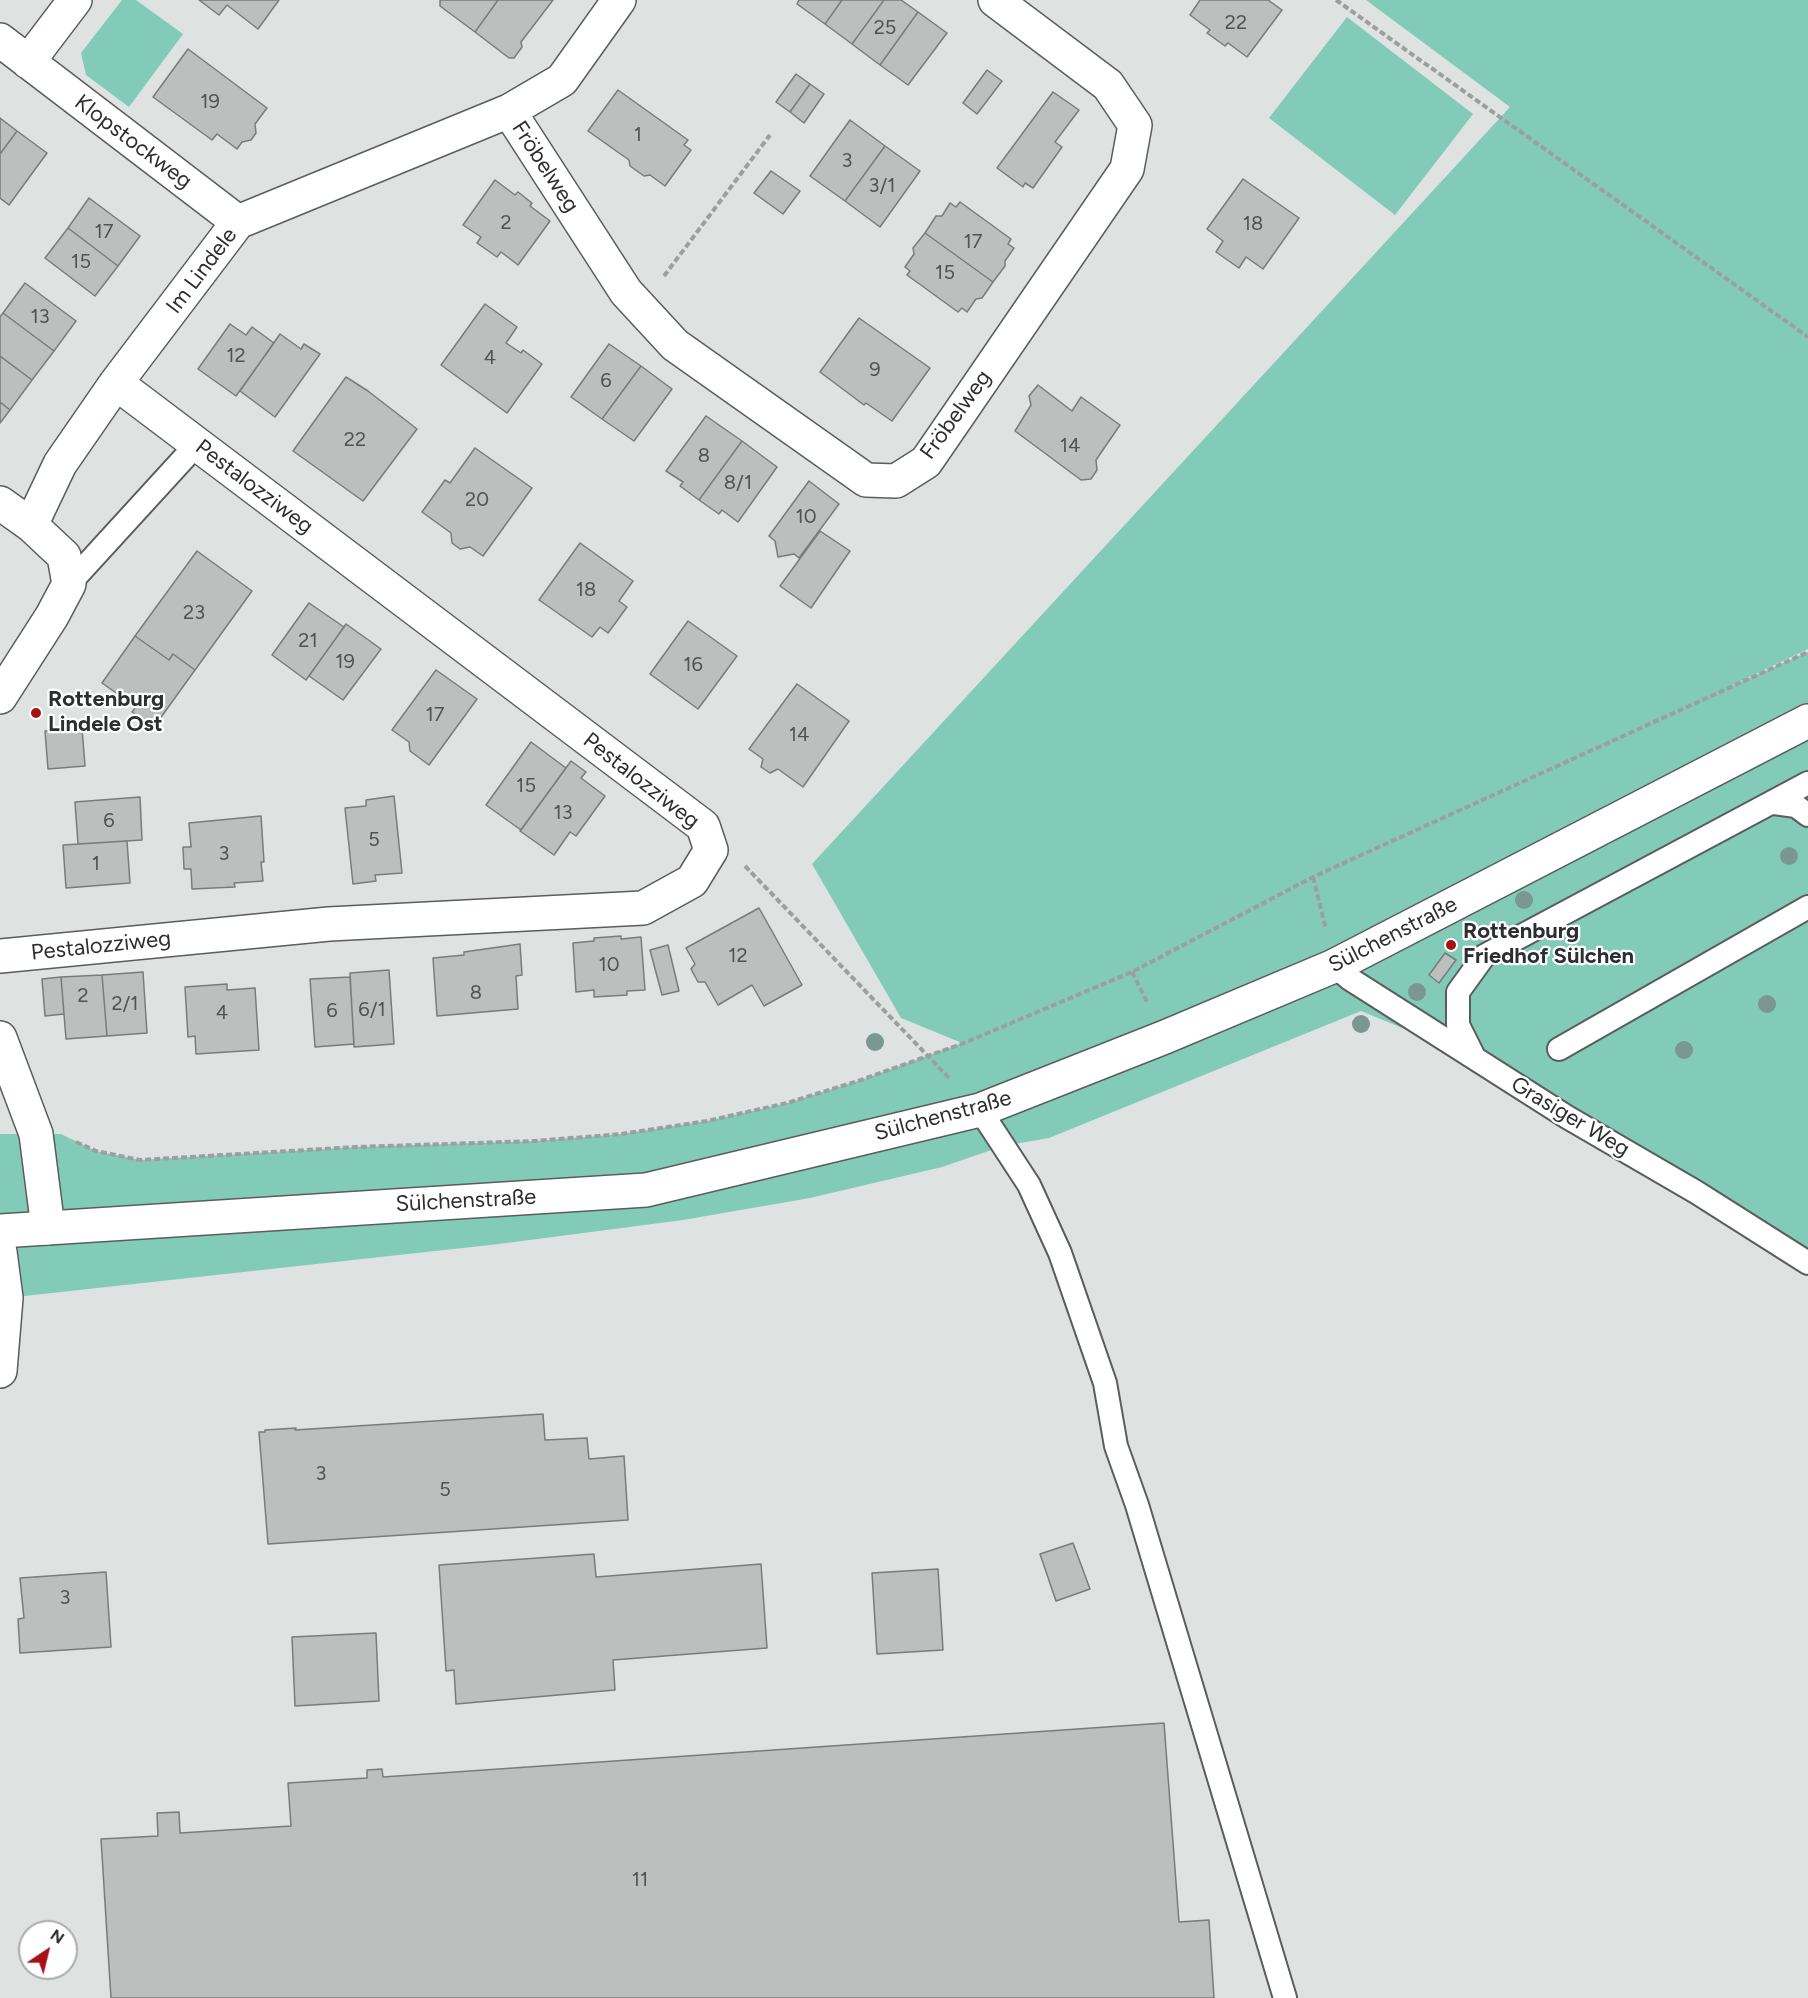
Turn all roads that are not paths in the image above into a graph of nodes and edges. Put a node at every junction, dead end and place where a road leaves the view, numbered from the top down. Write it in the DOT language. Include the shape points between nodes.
graph roads {
  1 [pos="75,0"];
  2 [pos="618,0"];
  3 [pos="995,0"];
  4 [pos="0,40"];
  5 [pos="28,62"];
  6 [pos="509,111"];
  7 [pos="238,222"];
  8 [pos="116,383"];
  9 [pos="197,444"];
  10 [pos="0,503"];
  11 [pos="32,525"];
  12 [pos="69,584"];
  13 [pos="0,697"];
  14 [pos="1808,721"];
  15 [pos="1808,783"];
  16 [pos="1774,802"];
  17 [pos="1808,815"];
  18 [pos="1808,907"];
  19 [pos="0,956"];
  20 [pos="1334,966"];
  21 [pos="0,1038"];
  22 [pos="1559,1049"];
  23 [pos="1475,1058"];
  24 [pos="980,1110"];
  25 [pos="48,1228"];
  26 [pos="0,1231"];
  27 [pos="0,1252"];
  28 [pos="1808,1263"];
  29 [pos="0,1371"];
  30 [pos="1285,1998"];
  1 -- 5 [label="street"];
  2 -- 6 [label="street, Im Lindele" via="562,80"];
  3 -- 6 [label="street, Fröbelweg" via="1108,85 1135,124 1127,169 926,462 896,481 866,480 675,345 626,292"];
  4 -- 5 [label="street, Klopstockweg"];
  5 -- 7 [label="street, Klopstockweg"];
  6 -- 7 [label="street, Im Lindele"];
  7 -- 8 [label="street, Im Lindele"];
  8 -- 9 [label="street, Pestalozziweg"];
  8 -- 11 [label="street, Im Lindele" via="60,464"];
  9 -- 12 [label="lane"];
  9 -- 19 [label="street, Pestalozziweg" via="703,826 711,850 692,881 643,908 329,924"];
  10 -- 11 [label="street"];
  11 -- 12 [label="street" via="64,556"];
  12 -- 13 [label="street"];
  14 -- 20 [label="street, Sülchenstraße"];
  15 -- 16 [label="lane"];
  16 -- 17 [label="lane" via="1796,806"];
  16 -- 23 [label="lane" via="1484,956 1458,992 1458,1025"];
  18 -- 22 [label="lane"];
  20 -- 23 [label="lane, Grasiger Weg"];
  20 -- 24 [label="street, Sülchenstraße"];
  21 -- 25 [label="street" via="36,1134"];
  23 -- 28 [label="lane, Grasiger Weg"];
  24 -- 25 [label="street, Sülchenstraße" via="646,1190"];
  24 -- 30 [label="lane" via="1029,1185 1064,1264 1105,1383 1116,1446"];
  25 -- 26 [label="street, Sülchenstraße"];
  27 -- 29 [label="street" via="6,1298"];
}
